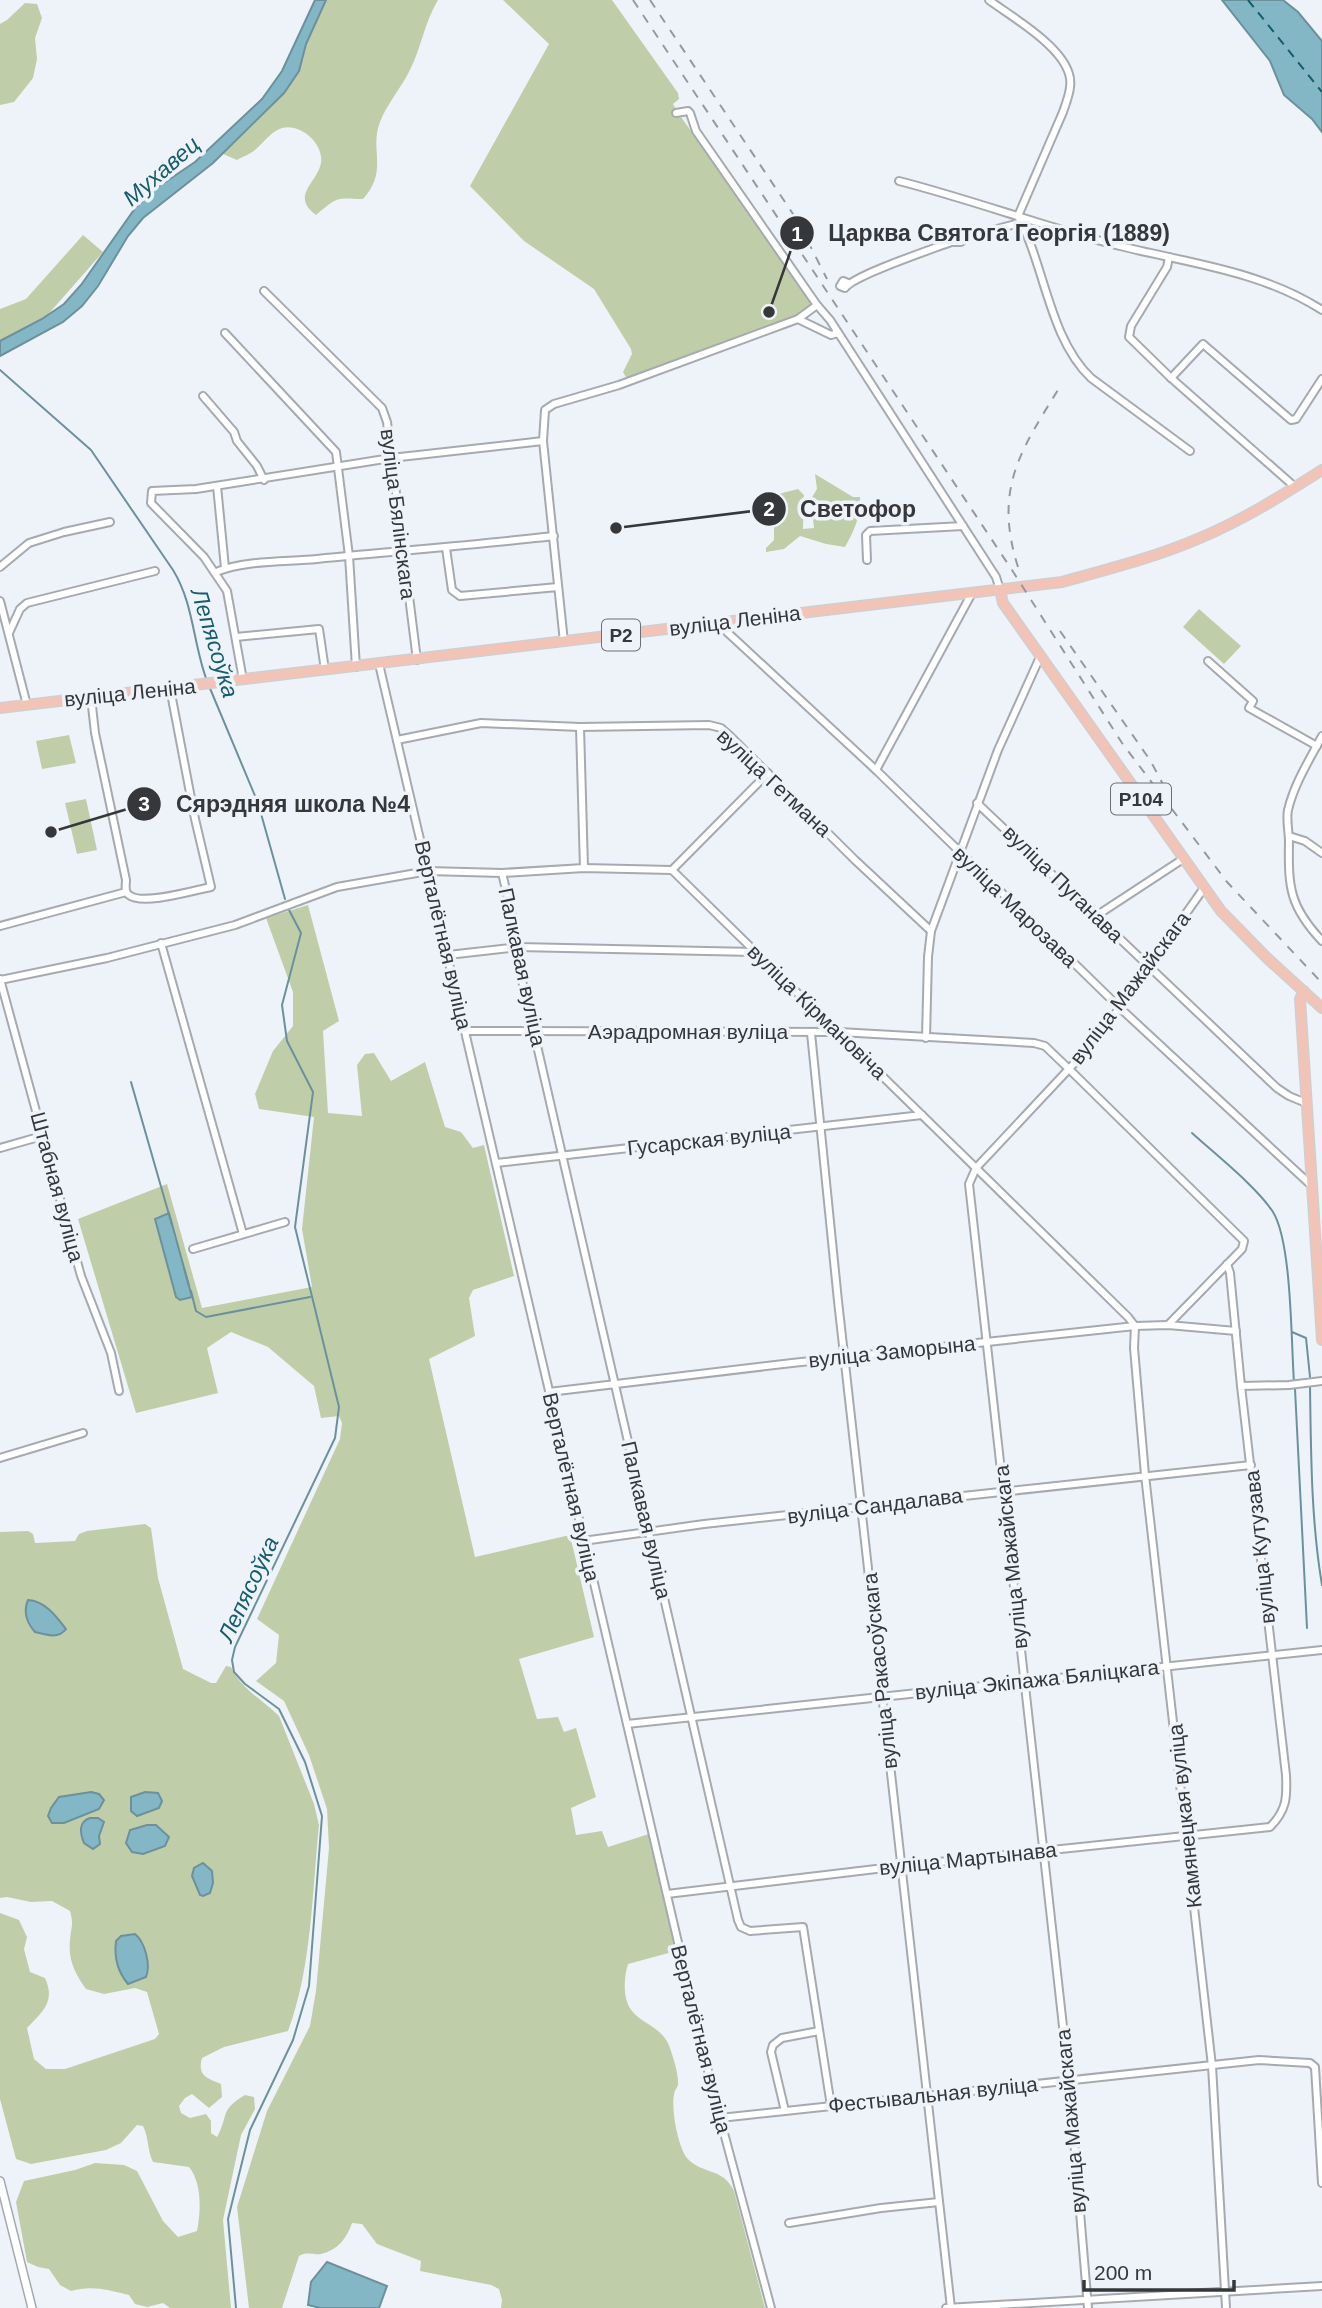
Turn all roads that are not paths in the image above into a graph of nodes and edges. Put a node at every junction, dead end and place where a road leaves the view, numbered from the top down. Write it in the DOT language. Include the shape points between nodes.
graph roads {
  1 [pos="989,0"];
  2 [pos="676,113"];
  3 [pos="899,181"];
  4 [pos="1020,219"];
  5 [pos="1169,257"];
  6 [pos="848,283"];
  7 [pos="264,291"];
  8 [pos="817,305"];
  9 [pos="1322,310"];
  10 [pos="799,319"];
  11 [pos="225,333"];
  12 [pos="838,333"];
  13 [pos="1171,378"];
  14 [pos="1322,379"];
  15 [pos="203,396"];
  16 [pos="543,441"];
  17 [pos="1190,451"];
  18 [pos="391,458"];
  19 [pos="338,466"];
  20 [pos="1322,470"];
  21 [pos="264,480"];
  22 [pos="218,486"];
  23 [pos="1295,487"];
  24 [pos="110,522"];
  25 [pos="963,526"];
  26 [pos="554,536"];
  27 [pos="446,548"];
  28 [pos="403,552"];
  29 [pos="349,556"];
  30 [pos="867,560"];
  31 [pos="0,567"];
  32 [pos="225,568"];
  33 [pos="155,571"];
  34 [pos="216,572"];
  35 [pos="558,587"];
  36 [pos="1000,590"];
  37 [pos="972,593"];
  38 [pos="0,601"];
  39 [pos="724,623"];
  40 [pos="9,633"];
  41 [pos="236,637"];
  42 [pos="564,642"];
  43 [pos="1040,657"];
  44 [pos="416,660"];
  45 [pos="1209,660"];
  46 [pos="379,664"];
  47 [pos="356,667"];
  48 [pos="325,670"];
  49 [pos="243,680"];
  50 [pos="170,688"];
  51 [pos="91,698"];
  52 [pos="27,705"];
  53 [pos="0,708"];
  54 [pos="580,727"];
  55 [pos="1322,736"];
  56 [pos="397,740"];
  57 [pos="1317,746"];
  58 [pos="876,770"];
  59 [pos="768,773"];
  60 [pos="977,803"];
  61 [pos="1289,836"];
  62 [pos="959,852"];
  63 [pos="1322,853"];
  64 [pos="1183,859"];
  65 [pos="584,869"];
  66 [pos="672,870"];
  67 [pos="428,871"];
  68 [pos="502,873"];
  69 [pos="1204,888"];
  70 [pos="126,892"];
  71 [pos="1096,916"];
  72 [pos="0,926"];
  73 [pos="931,931"];
  74 [pos="1322,941"];
  75 [pos="161,943"];
  76 [pos="517,947"];
  77 [pos="754,952"];
  78 [pos="448,955"];
  79 [pos="1148,967"];
  80 [pos="0,980"];
  81 [pos="1304,991"];
  82 [pos="1120,1008"];
  83 [pos="1322,1008"];
  84 [pos="466,1031"];
  85 [pos="534,1032"];
  86 [pos="839,1032"];
  87 [pos="811,1033"];
  88 [pos="926,1038"];
  89 [pos="1069,1069"];
  90 [pos="1306,1102"];
  91 [pos="922,1115"];
  92 [pos="820,1127"];
  93 [pos="42,1136"];
  94 [pos="0,1148"];
  95 [pos="564,1155"];
  96 [pos="496,1163"];
  97 [pos="976,1168"];
  98 [pos="1312,1186"];
  99 [pos="1317,1207"];
  100 [pos="285,1222"];
  101 [pos="243,1234"];
  102 [pos="193,1249"];
  103 [pos="1227,1264"];
  104 [pos="1321,1308"];
  105 [pos="1168,1325"];
  106 [pos="1135,1326"];
  107 [pos="1236,1331"];
  108 [pos="1322,1340"];
  109 [pos="988,1343"];
  110 [pos="846,1357"];
  111 [pos="1322,1381"];
  112 [pos="615,1384"];
  113 [pos="1241,1386"];
  114 [pos="119,1391"];
  115 [pos="549,1392"];
  116 [pos="83,1433"];
  117 [pos="0,1458"];
  118 [pos="1251,1465"];
  119 [pos="1145,1475"];
  120 [pos="1004,1490"];
  121 [pos="862,1507"];
  122 [pos="648,1532"];
  123 [pos="583,1541"];
  124 [pos="1322,1650"];
  125 [pos="1271,1654"];
  126 [pos="1168,1665"];
  127 [pos="1025,1681"];
  128 [pos="884,1697"];
  129 [pos="692,1718"];
  130 [pos="627,1724"];
  131 [pos="1270,1827"];
  132 [pos="1187,1836"];
  133 [pos="1043,1852"];
  134 [pos="901,1866"];
  135 [pos="731,1887"];
  136 [pos="667,1894"];
  137 [pos="819,2031"];
  138 [pos="1322,2060"];
  139 [pos="1212,2066"];
  140 [pos="1314,2066"];
  141 [pos="1069,2080"];
  142 [pos="928,2096"];
  143 [pos="831,2106"];
  144 [pos="785,2111"];
  145 [pos="720,2118"];
  146 [pos="0,2181"];
  147 [pos="1322,2183"];
  148 [pos="939,2202"];
  149 [pos="10,2220"];
  150 [pos="0,2223"];
  151 [pos="789,2223"];
  152 [pos="1322,2286"];
  153 [pos="1225,2292"];
  154 [pos="1087,2300"];
  155 [pos="32,2308"];
  156 [pos="771,2308"];
  157 [pos="949,2308"];
  158 [pos="1088,2308"];
  159 [pos="1226,2308"];
  1 -- 4 [label="street" via="1055,51 1070,82 1063,112"];
  2 -- 8 [label="street" via="690,113 703,142"];
  3 -- 4 [label="street"];
  4 -- 5 [label="street"];
  4 -- 6 [label="street"];
  4 -- 17 [label="street" via="1077,363"];
  5 -- 9 [label="street" via="1259,279"];
  5 -- 13 [label="street" via="1129,337"];
  7 -- 18 [label="street, вуліца Бялінскага" via="382,408"];
  8 -- 10 [label="street"];
  8 -- 12 [label="street"];
  10 -- 12 [label="street" via="831,335"];
  10 -- 16 [label="street" via="620,385 554,404 543,415"];
  11 -- 19 [label="street" via="330,443"];
  12 -- 25 [label="street"];
  13 -- 14 [label="street" via="1203,344 1291,420"];
  13 -- 23 [label="street"];
  15 -- 21 [label="street" via="234,432"];
  16 -- 18 [label="street"];
  16 -- 26 [label="street"];
  18 -- 19 [label="street"];
  18 -- 28 [label="street, вуліца Бялінскага"];
  19 -- 21 [label="street"];
  19 -- 29 [label="street"];
  20 -- 23 [label="main road, вуліца Леніна / Р2"];
  21 -- 22 [label="street"];
  22 -- 32 [label="street"];
  22 -- 34 [label="street" via="152,491 151,503"];
  23 -- 36 [label="main road, вуліца Леніна / Р2" via="1219,530 1158,554 1062,582"];
  24 -- 31 [label="street" via="29,543"];
  25 -- 30 [label="street" via="870,531 866,535"];
  25 -- 36 [label="street"];
  26 -- 27 [label="street"];
  26 -- 35 [label="street"];
  27 -- 28 [label="street"];
  27 -- 35 [label="street" via="452,590 460,596"];
  28 -- 29 [label="street"];
  28 -- 44 [label="street, вуліца Бялінскага"];
  29 -- 32 [label="street"];
  29 -- 47 [label="street"];
  32 -- 34 [label="street"];
  33 -- 40 [label="street" via="27,603"];
  34 -- 41 [label="street" via="228,591"];
  35 -- 42 [label="street"];
  36 -- 37 [label="main road, вуліца Леніна / Р2"];
  36 -- 43 [label="main road, Р104" via="1003,603"];
  37 -- 39 [label="main road, вуліца Леніна / Р2"];
  37 -- 58 [label="street"];
  38 -- 40 [label="street"];
  39 -- 42 [label="main road, вуліца Леніна / Р2"];
  39 -- 58 [label="street, вуліца Марозава" via="727,632"];
  40 -- 52 [label="street"];
  41 -- 48 [label="street" via="319,629"];
  41 -- 49 [label="street"];
  42 -- 44 [label="main road, вуліца Леніна / Р2"];
  43 -- 60 [label="street"];
  43 -- 64 [label="main road, Р104"];
  44 -- 46 [label="main road, вуліца Леніна / Р2"];
  45 -- 57 [label="street" via="1253,701 1249,708"];
  46 -- 47 [label="main road, вуліца Леніна / Р2"];
  46 -- 56 [label="street, Верталётная вуліца"];
  47 -- 48 [label="main road, вуліца Леніна / Р2"];
  48 -- 49 [label="main road, вуліца Леніна / Р2"];
  49 -- 50 [label="main road, вуліца Леніна / Р2"];
  50 -- 51 [label="main road, вуліца Леніна / Р2"];
  50 -- 70 [label="street" via="211,887 140,899"];
  51 -- 52 [label="main road, вуліца Леніна / Р2"];
  51 -- 70 [label="street"];
  52 -- 53 [label="main road, вуліца Леніна / Р2"];
  54 -- 56 [label="street, вуліца Гетмана" via="481,723"];
  54 -- 59 [label="street, вуліца Гетмана" via="709,725 721,728"];
  54 -- 65 [label="street"];
  55 -- 57 [label="street"];
  56 -- 67 [label="street, Верталётная вуліца"];
  57 -- 61 [label="street" via="1288,811"];
  58 -- 62 [label="street, вуліца Марозава"];
  59 -- 66 [label="street"];
  59 -- 73 [label="street, вуліца Гетмана"];
  60 -- 62 [label="street"];
  60 -- 71 [label="street, вуліца Пуганава"];
  61 -- 63 [label="street"];
  61 -- 74 [label="street" via="1294,903"];
  62 -- 73 [label="street"];
  62 -- 82 [label="street, вуліца Марозава"];
  64 -- 69 [label="main road, Р104"];
  64 -- 71 [label="street"];
  65 -- 66 [label="street"];
  65 -- 68 [label="street"];
  66 -- 77 [label="street, вуліца Кірмановіча"];
  67 -- 68 [label="street"];
  67 -- 75 [label="street, Штабная вуліца" via="337,887 236,925"];
  67 -- 78 [label="street, Верталётная вуліца"];
  68 -- 76 [label="street, Палкавая вуліца"];
  69 -- 79 [label="street, вуліца Мажайскага"];
  69 -- 81 [label="main road, Р104" via="1236,926"];
  70 -- 72 [label="street"];
  71 -- 79 [label="street, вуліца Пуганава"];
  73 -- 88 [label="street"];
  75 -- 80 [label="street, Штабная вуліца"];
  75 -- 101 [label="street"];
  76 -- 77 [label="street"];
  76 -- 78 [label="street"];
  76 -- 85 [label="street, Палкавая вуліца"];
  77 -- 86 [label="street, вуліца Кірмановіча"];
  78 -- 84 [label="street, Верталётная вуліца"];
  79 -- 82 [label="street, вуліца Мажайскага"];
  79 -- 90 [label="street, вуліца Пуганава" via="1277,1088"];
  80 -- 93 [label="street, Штабная вуліца"];
  81 -- 83 [label="main road, Р104"];
  81 -- 90 [label="main road" via="1300,999"];
  82 -- 89 [label="street, вуліца Мажайскага"];
  82 -- 98 [label="street, вуліца Марозава"];
  84 -- 85 [label="street, Аэрадромная вуліца"];
  84 -- 96 [label="street, Верталётная вуліца"];
  85 -- 87 [label="street, Аэрадромная вуліца"];
  85 -- 95 [label="street, Палкавая вуліца"];
  86 -- 87 [label="street, Аэрадромная вуліца"];
  86 -- 88 [label="street, Аэрадромная вуліца"];
  86 -- 91 [label="street, вуліца Кірмановіча"];
  87 -- 92 [label="street, вуліца Ракасоўскага"];
  88 -- 89 [label="street, Аэрадромная вуліца" via="1040,1044"];
  89 -- 97 [label="street, вуліца Мажайскага"];
  89 -- 103 [label="street" via="1242,1238 1242,1249"];
  90 -- 98 [label="main road"];
  91 -- 92 [label="street, Гусарская вуліца"];
  91 -- 97 [label="street, вуліца Кірмановіча"];
  92 -- 95 [label="street, Гусарская вуліца"];
  92 -- 110 [label="street, вуліца Ракасоўскага"];
  93 -- 94 [label="street"];
  93 -- 114 [label="street, Штабная вуліца"];
  95 -- 96 [label="street, Гусарская вуліца"];
  95 -- 112 [label="street, Палкавая вуліца"];
  96 -- 115 [label="street, Верталётная вуліца"];
  97 -- 106 [label="street, вуліца Кірмановіча"];
  97 -- 109 [label="street, вуліца Мажайскага" via="970,1193"];
  98 -- 99 [label="main road"];
  99 -- 104 [label="main road"];
  100 -- 101 [label="street"];
  101 -- 102 [label="street"];
  103 -- 105 [label="street"];
  103 -- 107 [label="street, вуліца Кутузава"];
  104 -- 108 [label="main road"];
  105 -- 106 [label="street, вуліца Заморына"];
  105 -- 107 [label="street, вуліца Заморына"];
  106 -- 109 [label="street, вуліца Заморына"];
  106 -- 119 [label="street, Камянецкая вуліца"];
  107 -- 113 [label="street, вуліца Кутузава"];
  109 -- 110 [label="street, вуліца Заморына"];
  109 -- 120 [label="street, вуліца Мажайскага"];
  110 -- 112 [label="street, вуліца Заморына"];
  110 -- 121 [label="street, вуліца Ракасоўскага"];
  111 -- 113 [label="street"];
  112 -- 115 [label="street, вуліца Заморына"];
  112 -- 122 [label="street, Палкавая вуліца"];
  113 -- 118 [label="street, вуліца Кутузава"];
  115 -- 123 [label="street, Верталётная вуліца"];
  116 -- 117 [label="street"];
  118 -- 119 [label="street, вуліца Сандалава"];
  118 -- 125 [label="street, вуліца Кутузава"];
  119 -- 120 [label="street, вуліца Сандалава"];
  119 -- 126 [label="street, Камянецкая вуліца"];
  120 -- 121 [label="street, вуліца Сандалава"];
  120 -- 127 [label="street, вуліца Мажайскага"];
  121 -- 122 [label="street, вуліца Сандалава"];
  121 -- 128 [label="street, вуліца Ракасоўскага"];
  122 -- 123 [label="street, вуліца Сандалава"];
  122 -- 129 [label="street, Палкавая вуліца"];
  123 -- 130 [label="street, Верталётная вуліца"];
  124 -- 125 [label="street, вуліца Экіпажа Бяліцкага"];
  125 -- 126 [label="street, вуліца Экіпажа Бяліцкага"];
  125 -- 131 [label="street, вуліца Кутузава" via="1287,1800"];
  126 -- 127 [label="street, вуліца Экіпажа Бяліцкага"];
  126 -- 132 [label="street, Камянецкая вуліца"];
  127 -- 128 [label="street, вуліца Экіпажа Бяліцкага"];
  127 -- 133 [label="street, вуліца Мажайскага"];
  128 -- 129 [label="street, вуліца Экіпажа Бяліцкага"];
  128 -- 134 [label="street, вуліца Ракасоўскага"];
  129 -- 130 [label="street, вуліца Экіпажа Бяліцкага"];
  129 -- 135 [label="street, Палкавая вуліца"];
  130 -- 136 [label="street, Верталётная вуліца"];
  131 -- 132 [label="street, вуліца Мартынава"];
  132 -- 133 [label="street, вуліца Мартынава"];
  132 -- 139 [label="street, Камянецкая вуліца"];
  133 -- 134 [label="street, вуліца Мартынава"];
  133 -- 141 [label="street, вуліца Мажайскага"];
  134 -- 135 [label="street, вуліца Мартынава"];
  134 -- 142 [label="street, вуліца Ракасоўскага"];
  135 -- 136 [label="street, вуліца Мартынава"];
  135 -- 137 [label="street, Палкавая вуліца" via="744,1930 803,1927"];
  136 -- 145 [label="street, Верталётная вуліца"];
  137 -- 143 [label="street, Палкавая вуліца"];
  137 -- 144 [label="street" via="782,2038 773,2045"];
  138 -- 140 [label="street, Фестывальная вуліца"];
  139 -- 140 [label="street, Фестывальная вуліца" via="1259,2060"];
  139 -- 141 [label="street, Фестывальная вуліца"];
  139 -- 153 [label="street, Камянецкая вуліца"];
  140 -- 147 [label="street"];
  141 -- 142 [label="street, Фестывальная вуліца"];
  141 -- 154 [label="street, вуліца Мажайскага"];
  142 -- 143 [label="street, Фестывальная вуліца"];
  142 -- 148 [label="street, вуліца Ракасоўскага"];
  143 -- 144 [label="street, Фестывальная вуліца"];
  144 -- 145 [label="street, Фестывальная вуліца"];
  145 -- 156 [label="street, Верталётная вуліца"];
  146 -- 149 [label="street"];
  148 -- 151 [label="street"];
  148 -- 157 [label="street, вуліца Ракасоўскага"];
  149 -- 150 [label="street"];
  149 -- 155 [label="street"];
  152 -- 153 [label="street"];
  153 -- 154 [label="street"];
  153 -- 159 [label="street, Камянецкая вуліца"];
  154 -- 157 [label="street"];
  154 -- 158 [label="street, вуліца Мажайскага"];
}
